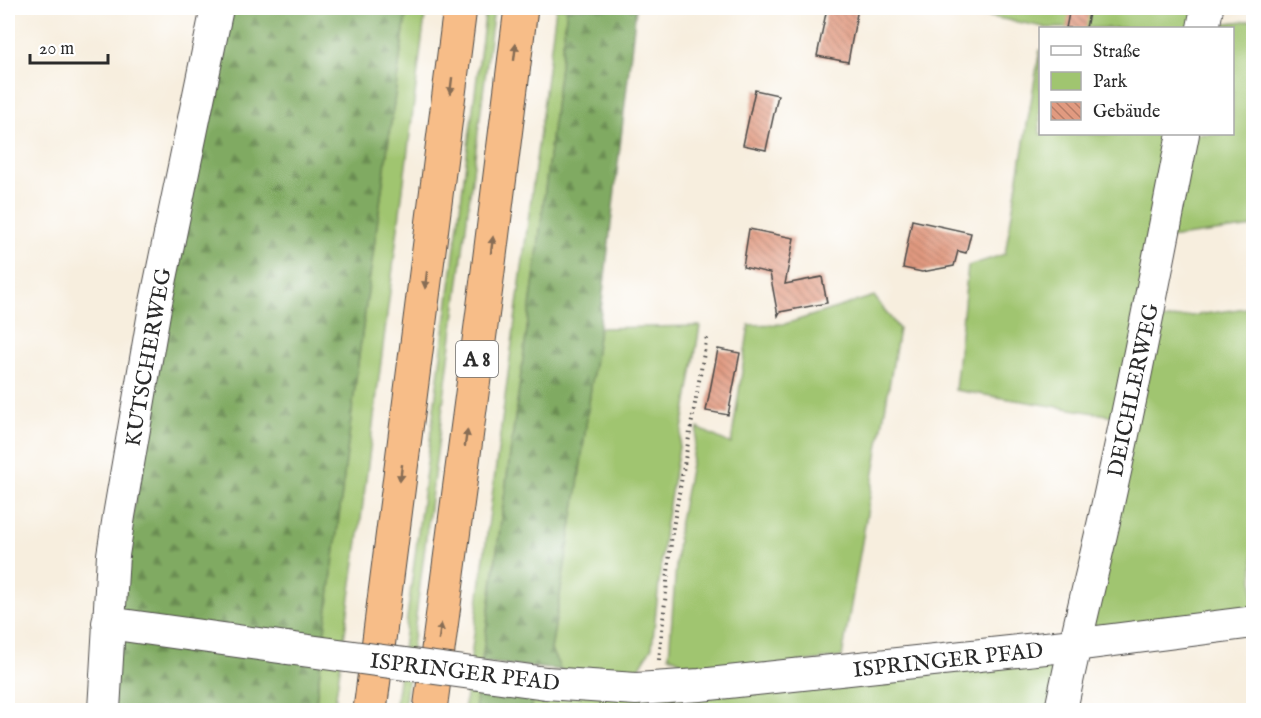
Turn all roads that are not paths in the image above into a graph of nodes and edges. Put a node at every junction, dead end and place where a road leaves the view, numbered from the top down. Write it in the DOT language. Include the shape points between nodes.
graph roads {
  1 [pos="218,8"];
  2 [pos="460,8"];
  3 [pos="521,8"];
  4 [pos="1207,8"];
  5 [pos="1203,27"];
  6 [pos="1183,135"];
  7 [pos="1254,622"];
  8 [pos="108,623"];
  9 [pos="1074,645"];
  10 [pos="104,711"];
  11 [pos="370,711"];
  12 [pos="430,711"];
  13 [pos="1061,711"];
  1 -- 8 [label="lane, KUTSCHERWEG" via="155,308 116,536"];
  2 -- 11 [label="highway, one-way"];
  12 -- 3 [label="highway, A 8, one-way"];
  4 -- 5 [label="lane"];
  6 -- 9 [label="lane, DEICHLERWEG" via="1112,488"];
  7 -- 9 [label="lane, ISPRINGER PFAD"];
  8 -- 9 [label="lane, ISPRINGER PFAD, bridge" via="546,683 636,689"];
  8 -- 10 [label="lane, KUTSCHERWEG"];
  9 -- 13 [label="lane, ISPRINGER PFAD"];
}
